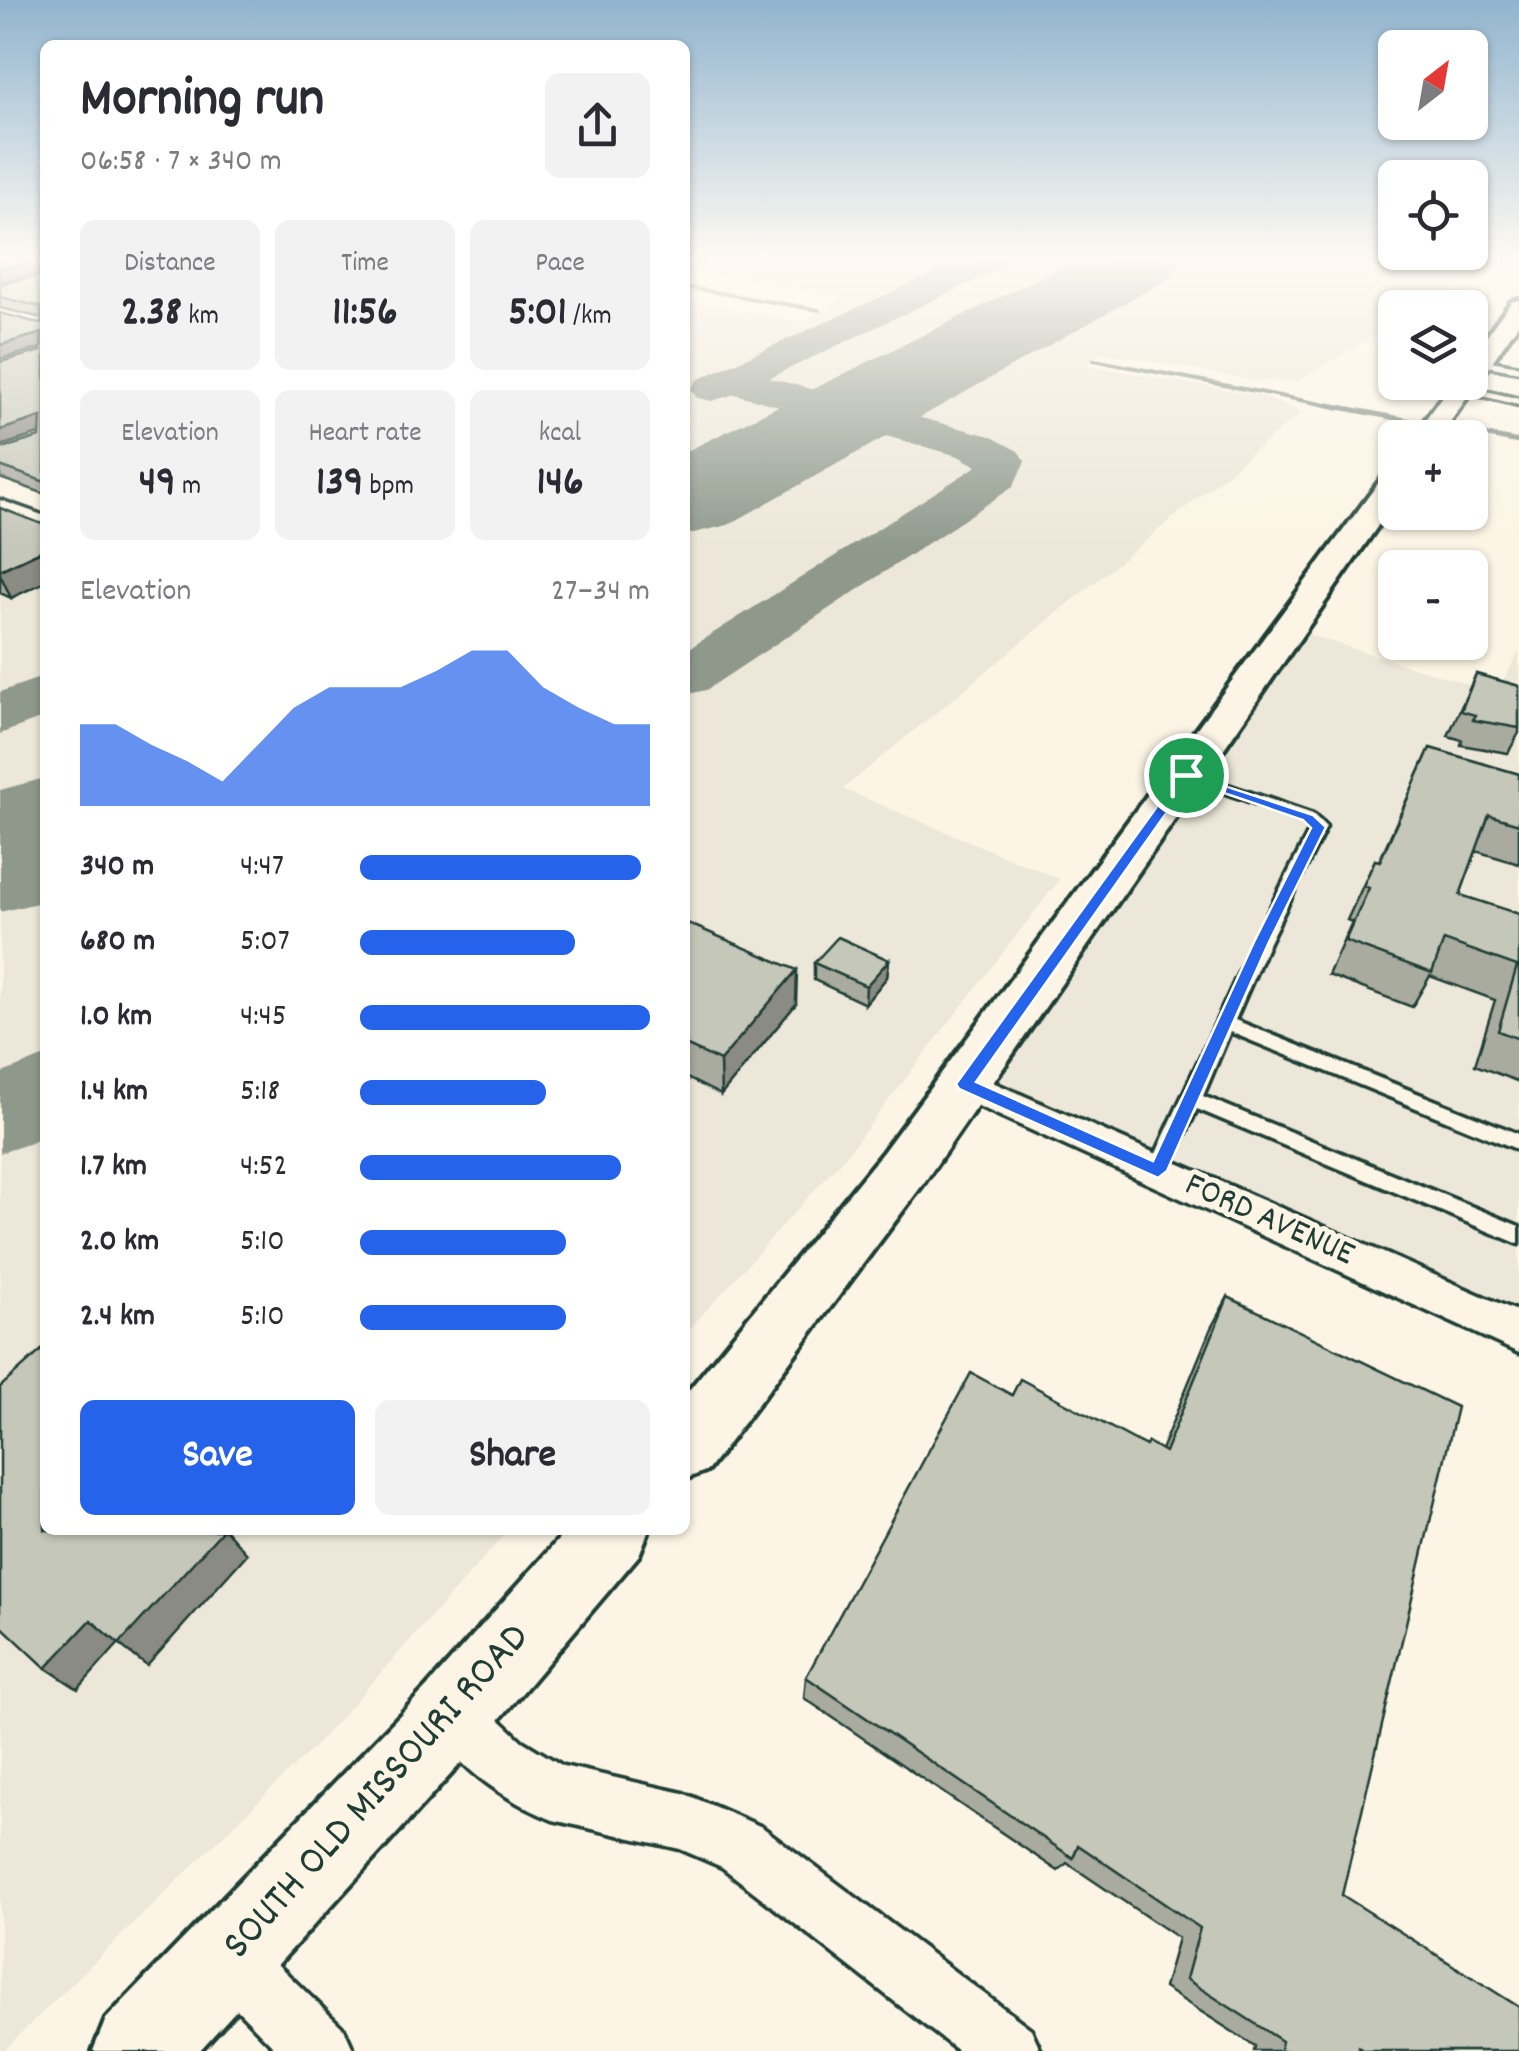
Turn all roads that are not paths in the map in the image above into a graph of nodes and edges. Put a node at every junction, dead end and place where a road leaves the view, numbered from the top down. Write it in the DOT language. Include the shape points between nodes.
graph roads {
  1 [pos="1519,369"];
  2 [pos="1488,374"];
  3 [pos="1488,386"];
  4 [pos="1519,402"];
  5 [pos="1378,504"];
  6 [pos="4,511"];
  7 [pos="40,522"];
  8 [pos="1186,775"];
  9 [pos="1225,1023"];
  10 [pos="965,1084"];
  11 [pos="1192,1099"];
  12 [pos="1519,1142"];
  13 [pos="1158,1171"];
  14 [pos="1519,1235"];
  15 [pos="1519,1333"];
  16 [pos="690,1440"];
  17 [pos="610,1535"];
  18 [pos="454,1714"];
  19 [pos="228,1958"];
  20 [pos="138,2051"];
  21 [pos="322,2051"];
  22 [pos="1010,2051"];
  1 -- 2 [label="lane"];
  3 -- 4 [label="lane"];
  5 -- 8 [label="main road"];
  6 -- 7 [label="street"];
  8 -- 9 [label="lane" via="1319,827"];
  8 -- 10 [label="main road"];
  9 -- 11 [label="lane"];
  9 -- 12 [label="lane"];
  10 -- 13 [label="street, FORD AVENUE"];
  10 -- 16 [label="main road"];
  11 -- 13 [label="lane"];
  11 -- 14 [label="lane"];
  13 -- 15 [label="street, FORD AVENUE"];
  17 -- 18 [label="main road, SOUTH OLD MISSOURI ROAD"];
  18 -- 19 [label="main road, SOUTH OLD MISSOURI ROAD"];
  18 -- 22 [label="street" via="502,1760 553,1792 683,1821 742,1847"];
  19 -- 20 [label="main road, SOUTH OLD MISSOURI ROAD"];
  19 -- 21 [label="street"];
}
